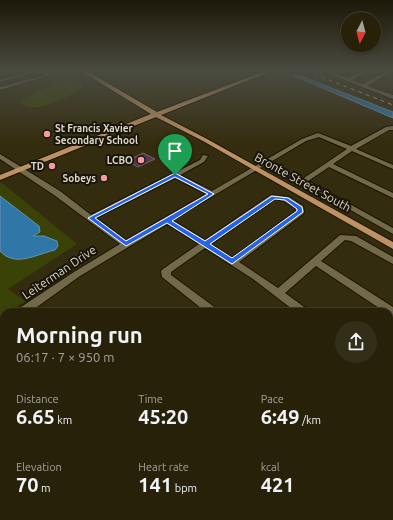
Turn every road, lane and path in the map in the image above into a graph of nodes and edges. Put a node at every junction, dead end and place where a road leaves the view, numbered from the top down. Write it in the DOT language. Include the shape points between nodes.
graph roads {
  1 [pos="126,95"];
  2 [pos="201,95"];
  3 [pos="205,95"];
  4 [pos="158,113"];
  5 [pos="393,128"];
  6 [pos="351,149"];
  7 [pos="0,156"];
  8 [pos="205,156"];
  9 [pos="393,160"];
  10 [pos="328,164"];
  11 [pos="386,164"];
  12 [pos="393,167"];
  13 [pos="18,168"];
  14 [pos="255,169"];
  15 [pos="0,173"];
  16 [pos="175,175"];
  17 [pos="0,178"];
  18 [pos="212,194"];
  19 [pos="393,196"];
  20 [pos="91,218"];
  21 [pos="168,220"];
  22 [pos="393,230"];
  23 [pos="126,244"];
  24 [pos="205,244"];
  25 [pos="393,246"];
  26 [pos="315,261"];
  27 [pos="393,261"];
  28 [pos="232,262"];
  29 [pos="279,294"];
  30 [pos="28,308"];
  31 [pos="208,308"];
  32 [pos="298,308"];
  33 [pos="387,308"];
  1 -- 4 [label="main road, Bronte Street South"];
  2 -- 4 [label="main road"];
  3 -- 4 [label="main road"];
  4 -- 13 [label="main road"];
  4 -- 14 [label="main road, Bronte Street South"];
  5 -- 6 [label="street" via="388,128"];
  6 -- 10 [label="street"];
  6 -- 11 [label="street"];
  6 -- 14 [label="street, Leiterman Drive" via="320,136 304,140"];
  7 -- 13 [label="street"];
  8 -- 16 [label="street" via="202,161"];
  9 -- 11 [label="street"];
  10 -- 19 [label="street"];
  10 -- 22 [label="street" via="303,181"];
  11 -- 12 [label="street"];
  13 -- 15 [label="main road"];
  13 -- 17 [label="main road"];
  13 -- 20 [label="street"];
  14 -- 18 [label="street, Leiterman Drive"];
  14 -- 25 [label="main road, Bronte Street South"];
  16 -- 18 [label="street"];
  16 -- 20 [label="street"];
  18 -- 21 [label="street, Leiterman Drive"];
  20 -- 23 [label="street"];
  21 -- 23 [label="street, Leiterman Drive"];
  21 -- 24 [label="street"];
  23 -- 30 [label="street, Leiterman Drive"];
  24 -- 28 [label="street"];
  24 -- 28 [label="street" via="274,197 286,199 300,208 300,212"];
  24 -- 31 [label="street" via="169,268 166,274"];
  26 -- 27 [label="street" via="339,239 347,237 359,241"];
  26 -- 29 [label="street"];
  26 -- 33 [label="street"];
  28 -- 29 [label="street"];
  29 -- 32 [label="street"];
}
